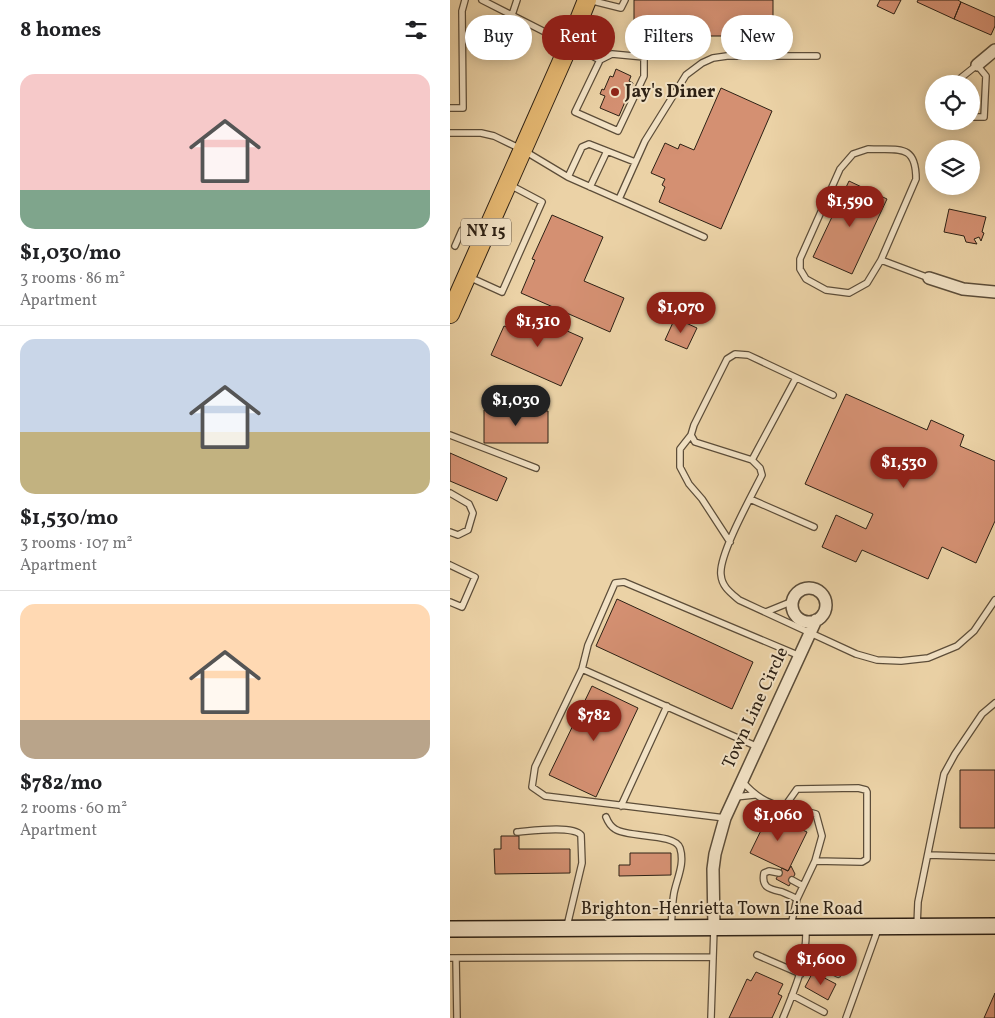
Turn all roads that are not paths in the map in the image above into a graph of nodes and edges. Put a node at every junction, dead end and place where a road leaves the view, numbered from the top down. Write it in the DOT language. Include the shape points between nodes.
graph roads {
  1 [pos="464,0"];
  2 [pos="482,0"];
  3 [pos="517,0"];
  4 [pos="588,0"];
  5 [pos="625,0"];
  6 [pos="512,15"];
  7 [pos="582,15"];
  8 [pos="995,50"];
  9 [pos="817,56"];
  10 [pos="562,60"];
  11 [pos="600,60"];
  12 [pos="977,64"];
  13 [pos="964,75"];
  14 [pos="450,108"];
  15 [pos="980,117"];
  16 [pos="450,133"];
  17 [pos="523,150"];
  18 [pos="607,151"];
  19 [pos="635,162"];
  20 [pos="568,177"];
  21 [pos="507,183"];
  22 [pos="590,187"];
  23 [pos="618,200"];
  24 [pos="485,235"];
  25 [pos="704,237"];
  26 [pos="454,246"];
  27 [pos="881,260"];
  28 [pos="467,276"];
  29 [pos="929,278"];
  30 [pos="995,292"];
  31 [pos="450,314"];
  32 [pos="796,378"];
  33 [pos="833,395"];
  34 [pos="450,435"];
  35 [pos="691,435"];
  36 [pos="752,460"];
  37 [pos="536,468"];
  38 [pos="450,493"];
  39 [pos="750,499"];
  40 [pos="814,527"];
  41 [pos="450,532"];
  42 [pos="730,542"];
  43 [pos="450,565"];
  44 [pos="995,600"];
  45 [pos="793,601"];
  46 [pos="450,602"];
  47 [pos="766,612"];
  48 [pos="816,620"];
  49 [pos="810,633"];
  50 [pos="800,656"];
  51 [pos="582,669"];
  52 [pos="995,702"];
  53 [pos="667,706"];
  54 [pos="758,746"];
  55 [pos="742,781"];
  56 [pos="754,795"];
  57 [pos="735,797"];
  58 [pos="621,806"];
  59 [pos="785,806"];
  60 [pos="606,817"];
  61 [pos="725,818"];
  62 [pos="517,832"];
  63 [pos="928,855"];
  64 [pos="995,857"];
  65 [pos="815,861"];
  66 [pos="779,873"];
  67 [pos="792,880"];
  68 [pos="803,886"];
  69 [pos="797,899"];
  70 [pos="995,926"];
  71 [pos="790,927"];
  72 [pos="806,927"];
  73 [pos="878,927"];
  74 [pos="916,927"];
  75 [pos="567,928"];
  76 [pos="672,928"];
  77 [pos="714,928"];
  78 [pos="450,929"];
  79 [pos="756,955"];
  80 [pos="713,957"];
  81 [pos="805,957"];
  82 [pos="453,958"];
  83 [pos="801,974"];
  84 [pos="838,974"];
  85 [pos="792,996"];
  86 [pos="824,1012"];
  87 [pos="457,1018"];
  88 [pos="711,1018"];
  89 [pos="783,1018"];
  90 [pos="846,1018"];
  1 -- 14 [label="lane" via="463,108"];
  2 -- 6 [label="lane"];
  3 -- 6 [label="lane"];
  4 -- 5 [label="lane" via="621,8"];
  4 -- 7 [label="main road, NY 15"];
  8 -- 12 [label="street"];
  9 -- 19 [label="lane" via="727,56 702,63 686,75"];
  10 -- 17 [label="main road, NY 15"];
  11 -- 11 [label="lane" via="612,54 644,57 644,76 618,131 575,112"];
  12 -- 13 [label="lane"];
  12 -- 15 [label="lane" via="986,76 984,117"];
  16 -- 17 [label="lane" via="494,136"];
  17 -- 20 [label="lane"];
  17 -- 21 [label="main road, NY 15"];
  18 -- 19 [label="lane"];
  18 -- 20 [label="lane" via="589,144 582,146"];
  18 -- 22 [label="lane"];
  19 -- 23 [label="lane"];
  20 -- 22 [label="lane"];
  21 -- 24 [label="main road, NY 15"];
  21 -- 28 [label="lane" via="542,202 502,292"];
  22 -- 23 [label="lane"];
  23 -- 25 [label="lane"];
  24 -- 26 [label="lane" via="471,229 462,230"];
  24 -- 28 [label="main road, NY 15"];
  27 -- 27 [label="lane" via="916,178 913,156 907,152 868,150 853,154 840,168 800,258 800,269 806,279 826,290 850,293 867,284"];
  27 -- 29 [label="lane"];
  28 -- 31 [label="main road, NY 15"];
  29 -- 30 [label="street" via="963,289"];
  32 -- 33 [label="lane"];
  32 -- 35 [label="lane" via="748,355 736,354 727,359"];
  32 -- 36 [label="lane"];
  34 -- 37 [label="lane"];
  35 -- 36 [label="lane" via="696,442"];
  35 -- 42 [label="lane" via="680,449 680,467"];
  36 -- 39 [label="lane" via="762,475"];
  38 -- 41 [label="lane" via="469,504 473,513 468,530 458,535"];
  39 -- 40 [label="lane"];
  39 -- 42 [label="lane"];
  42 -- 47 [label="lane" via="720,566 726,589 739,600"];
  43 -- 46 [label="lane" via="475,577 462,607"];
  44 -- 49 [label="lane" via="974,631 957,646 928,658 877,660"];
  45 -- 47 [label="lane"];
  45 -- 48 [label="street" via="796,616 805,622"];
  45 -- 48 [label="street, Town Line Circle" via="803,590 809,588 819,592 825,607 824,613"];
  47 -- 49 [label="lane"];
  48 -- 49 [label="street, Town Line Circle"];
  49 -- 50 [label="street, Town Line Circle"];
  50 -- 51 [label="lane" via="624,582 615,583 588,646"];
  50 -- 54 [label="street, Town Line Circle"];
  51 -- 53 [label="lane"];
  51 -- 58 [label="lane" via="535,768 532,787 545,796"];
  52 -- 63 [label="lane" via="982,714 944,774"];
  53 -- 54 [label="lane"];
  53 -- 58 [label="lane"];
  54 -- 55 [label="street, Town Line Circle"];
  55 -- 56 [label="lane"];
  55 -- 57 [label="street, Town Line Circle"];
  56 -- 57 [label="lane"];
  56 -- 59 [label="lane"];
  57 -- 61 [label="street, Town Line Circle"];
  58 -- 61 [label="lane"];
  59 -- 65 [label="lane" via="816,814 822,836"];
  59 -- 65 [label="lane" via="798,789 866,790 868,859 862,862"];
  60 -- 76 [label="lane" via="618,831 678,844 681,871 674,896"];
  61 -- 77 [label="street, Town Line Circle" via="713,869"];
  62 -- 75 [label="lane" via="565,830 581,835 582,863"];
  63 -- 64 [label="lane"];
  63 -- 74 [label="lane"];
  65 -- 68 [label="lane"];
  66 -- 69 [label="lane" via="764,873 764,886"];
  67 -- 68 [label="lane"];
  68 -- 69 [label="lane"];
  69 -- 71 [label="lane"];
  70 -- 74 [label="street, Brighton-Henrietta Town Line Road"];
  71 -- 72 [label="street, Brighton-Henrietta Town Line Road"];
  71 -- 77 [label="street, Brighton-Henrietta Town Line Road"];
  72 -- 73 [label="street, Brighton-Henrietta Town Line Road"];
  72 -- 81 [label="lane"];
  73 -- 74 [label="street, Brighton-Henrietta Town Line Road"];
  73 -- 90 [label="lane"];
  75 -- 76 [label="street, Brighton-Henrietta Town Line Road"];
  75 -- 78 [label="street, Brighton-Henrietta Town Line Road"];
  76 -- 77 [label="street, Brighton-Henrietta Town Line Road"];
  77 -- 80 [label="lane"];
  79 -- 83 [label="lane"];
  80 -- 82 [label="lane"];
  80 -- 88 [label="lane"];
  81 -- 83 [label="lane"];
  81 -- 84 [label="lane"];
  82 -- 87 [label="lane"];
  83 -- 85 [label="lane"];
  85 -- 86 [label="lane"];
  85 -- 89 [label="lane"];
}
